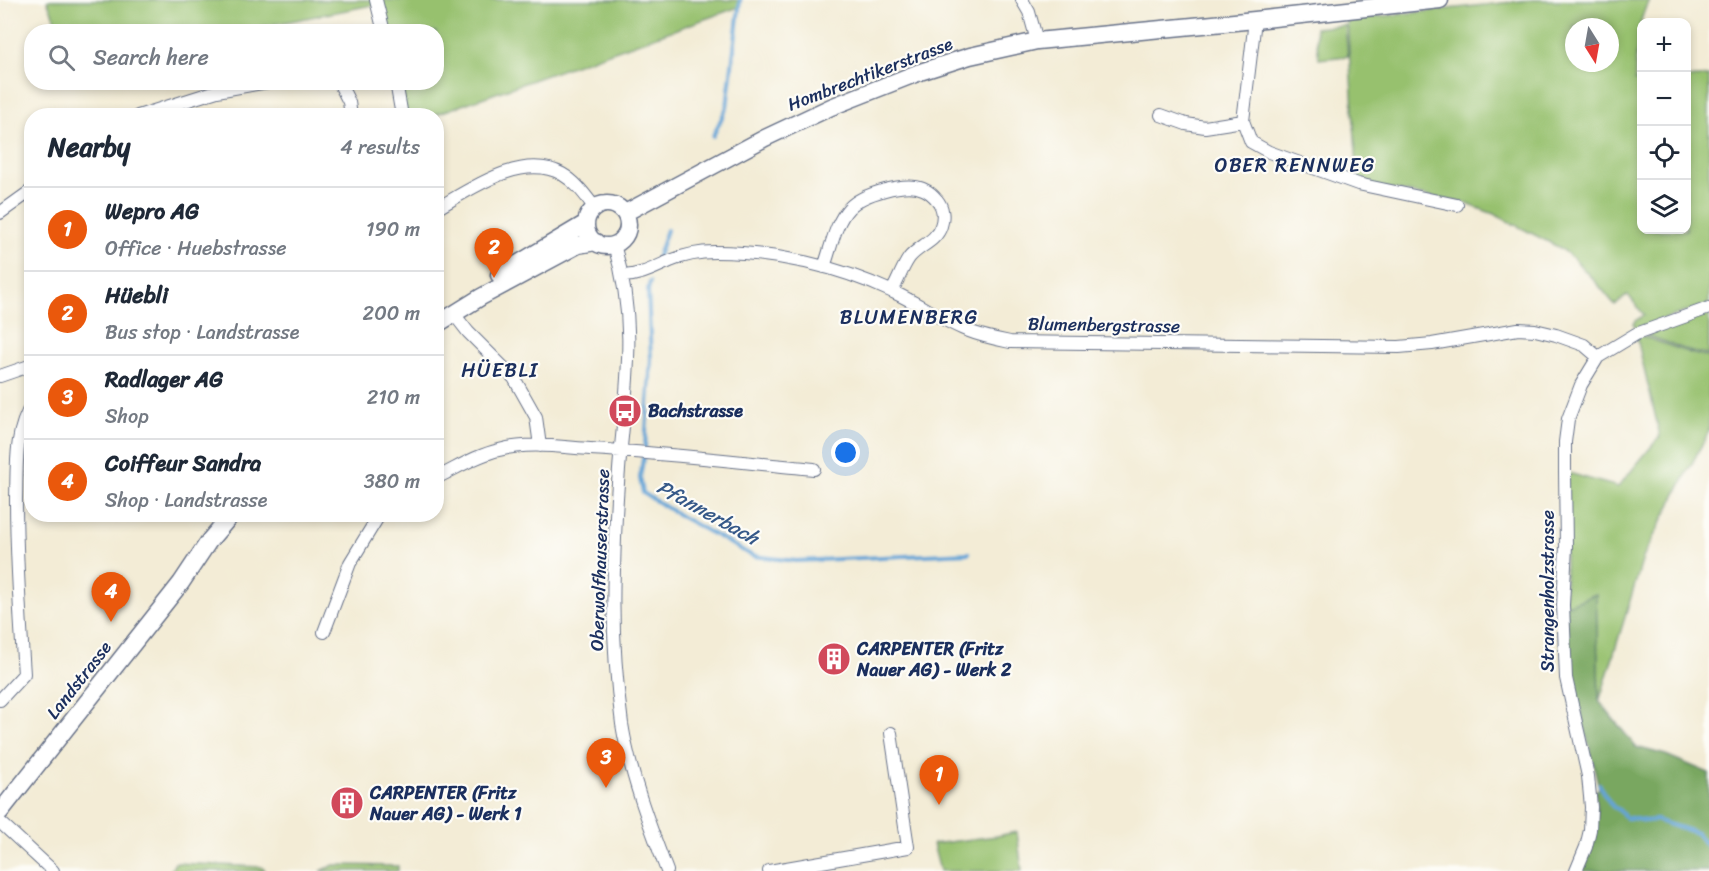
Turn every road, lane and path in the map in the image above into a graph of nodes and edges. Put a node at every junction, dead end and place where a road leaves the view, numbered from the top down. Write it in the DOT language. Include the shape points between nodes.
graph roads {
  1 [pos="376,0"];
  2 [pos="1022,0"];
  3 [pos="1440,0"];
  4 [pos="1255,20"];
  5 [pos="382,24"];
  6 [pos="1037,41"];
  7 [pos="223,90"];
  8 [pos="343,90"];
  9 [pos="397,90"];
  10 [pos="163,108"];
  11 [pos="350,108"];
  12 [pos="401,108"];
  13 [pos="1161,115"];
  14 [pos="1244,121"];
  15 [pos="24,196"];
  16 [pos="444,204"];
  17 [pos="1457,206"];
  18 [pos="595,208"];
  19 [pos="0,213"];
  20 [pos="625,213"];
  21 [pos="586,223"];
  22 [pos="596,242"];
  23 [pos="614,245"];
  24 [pos="824,267"];
  25 [pos="623,276"];
  26 [pos="892,291"];
  27 [pos="444,308"];
  28 [pos="1709,308"];
  29 [pos="454,314"];
  30 [pos="444,320"];
  31 [pos="1598,357"];
  32 [pos="24,368"];
  33 [pos="0,376"];
  34 [pos="24,423"];
  35 [pos="540,446"];
  36 [pos="627,451"];
  37 [pos="814,469"];
  38 [pos="444,474"];
  39 [pos="225,522"];
  40 [pos="375,522"];
  41 [pos="324,632"];
  42 [pos="0,700"];
  43 [pos="891,733"];
  44 [pos="0,812"];
  45 [pos="0,822"];
  46 [pos="53,871"];
  47 [pos="668,871"];
  48 [pos="769,871"];
  49 [pos="1576,871"];
  1 -- 5 [label="street"];
  2 -- 6 [label="street"];
  3 -- 4 [label="main road, Hombrechtikerstrasse"];
  4 -- 6 [label="main road, Hombrechtikerstrasse"];
  4 -- 14 [label="street"];
  6 -- 20 [label="main road, Hombrechtikerstrasse" via="944,63 831,107"];
  7 -- 10 [label="street"];
  8 -- 11 [label="street"];
  9 -- 12 [label="street"];
  13 -- 14 [label="street" via="1205,127"];
  14 -- 17 [label="street" via="1251,142 1269,152 1358,184"];
  15 -- 19 [label="street"];
  16 -- 18 [label="street" via="505,172 529,167 561,173"];
  18 -- 20 [label="main road" via="608,204"];
  18 -- 21 [label="main road"];
  20 -- 23 [label="main road" via="627,232"];
  21 -- 22 [label="main road"];
  21 -- 27 [label="main road"];
  22 -- 23 [label="main road"];
  22 -- 29 [label="main road" via="578,245"];
  23 -- 25 [label="street, Oberwolfhauserstrasse"];
  24 -- 25 [label="street, Blumenbergstrasse" via="716,252 687,256 638,275"];
  24 -- 26 [label="street, Blumenbergstrasse"];
  24 -- 26 [label="street" via="841,218 850,206 892,188 921,188 939,203 943,215 941,228 909,258"];
  25 -- 36 [label="street, Oberwolfhauserstrasse" via="630,351"];
  26 -- 31 [label="street, Blumenbergstrasse" via="966,330 1011,342 1399,347 1518,329 1556,335 1584,345"];
  28 -- 31 [label="street, Strangenholzstrasse" via="1636,334"];
  29 -- 30 [label="main road"];
  29 -- 35 [label="street" via="514,378 536,417"];
  31 -- 49 [label="street, Strangenholzstrasse" via="1581,385 1568,419 1565,442 1566,678 1592,807 1586,848"];
  32 -- 33 [label="street"];
  34 -- 42 [label="street" via="17,471 17,561 24,674"];
  35 -- 36 [label="street"];
  35 -- 38 [label="street" via="498,450"];
  36 -- 37 [label="street"];
  36 -- 47 [label="street, Oberwolfhauserstrasse" via="614,569 615,662 622,725 650,828"];
  39 -- 44 [label="main road, Landstrasse"];
  40 -- 41 [label="street" via="350,563"];
  43 -- 48 [label="street" via="908,847"];
  45 -- 46 [label="street"];
}
